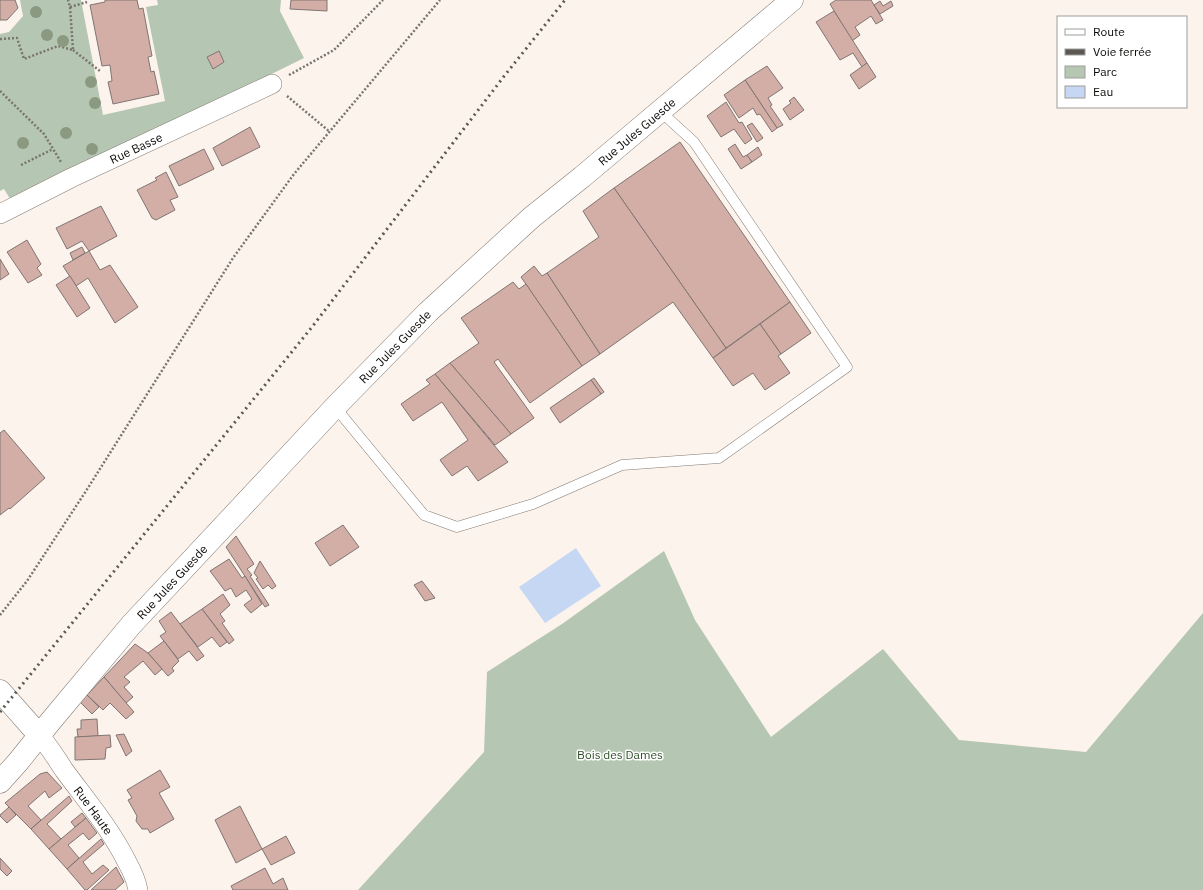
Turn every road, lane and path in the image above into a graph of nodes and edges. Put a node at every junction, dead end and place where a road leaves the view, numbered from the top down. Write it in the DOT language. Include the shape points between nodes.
graph roads {
  1 [pos="68,0"];
  2 [pos="383,0"];
  3 [pos="440,0"];
  4 [pos="792,0"];
  5 [pos="87,2"];
  6 [pos="70,7"];
  7 [pos="0,39"];
  8 [pos="73,50"];
  9 [pos="100,71"];
  10 [pos="272,84"];
  11 [pos="0,91"];
  12 [pos="660,111"];
  13 [pos="330,132"];
  14 [pos="53,149"];
  15 [pos="21,165"];
  16 [pos="71,178"];
  17 [pos="0,214"];
  18 [pos="335,407"];
  19 [pos="0,615"];
  20 [pos="0,691"];
  21 [pos="39,735"];
  22 [pos="0,782"];
  23 [pos="138,890"];
  1 -- 6 [label="path"];
  2 -- 10 [label="path" via="334,50"];
  3 -- 13 [label="path"];
  4 -- 12 [label="street, Rue Jules Guesde"];
  5 -- 6 [label="path"];
  6 -- 8 [label="path"];
  7 -- 8 [label="path" via="17,38 24,59 58,46"];
  8 -- 9 [label="path"];
  10 -- 13 [label="path"];
  10 -- 16 [label="street, Rue Basse"];
  11 -- 14 [label="path" via="44,134"];
  12 -- 18 [label="street, Rue Jules Guesde" via="492,253 428,312"];
  12 -- 18 [label="lane" via="694,142 848,367 719,458 622,465 533,504 457,527 424,515"];
  13 -- 19 [label="path" via="294,174 233,258 86,491 27,581"];
  14 -- 15 [label="path"];
  14 -- 16 [label="path"];
  16 -- 17 [label="street, Rue Basse"];
  18 -- 21 [label="street, Rue Jules Guesde" via="131,625"];
  20 -- 21 [label="street"];
  21 -- 22 [label="street, Rue Jules Guesde"];
  21 -- 23 [label="street, Rue Haute" via="120,846 137,881"];
}
